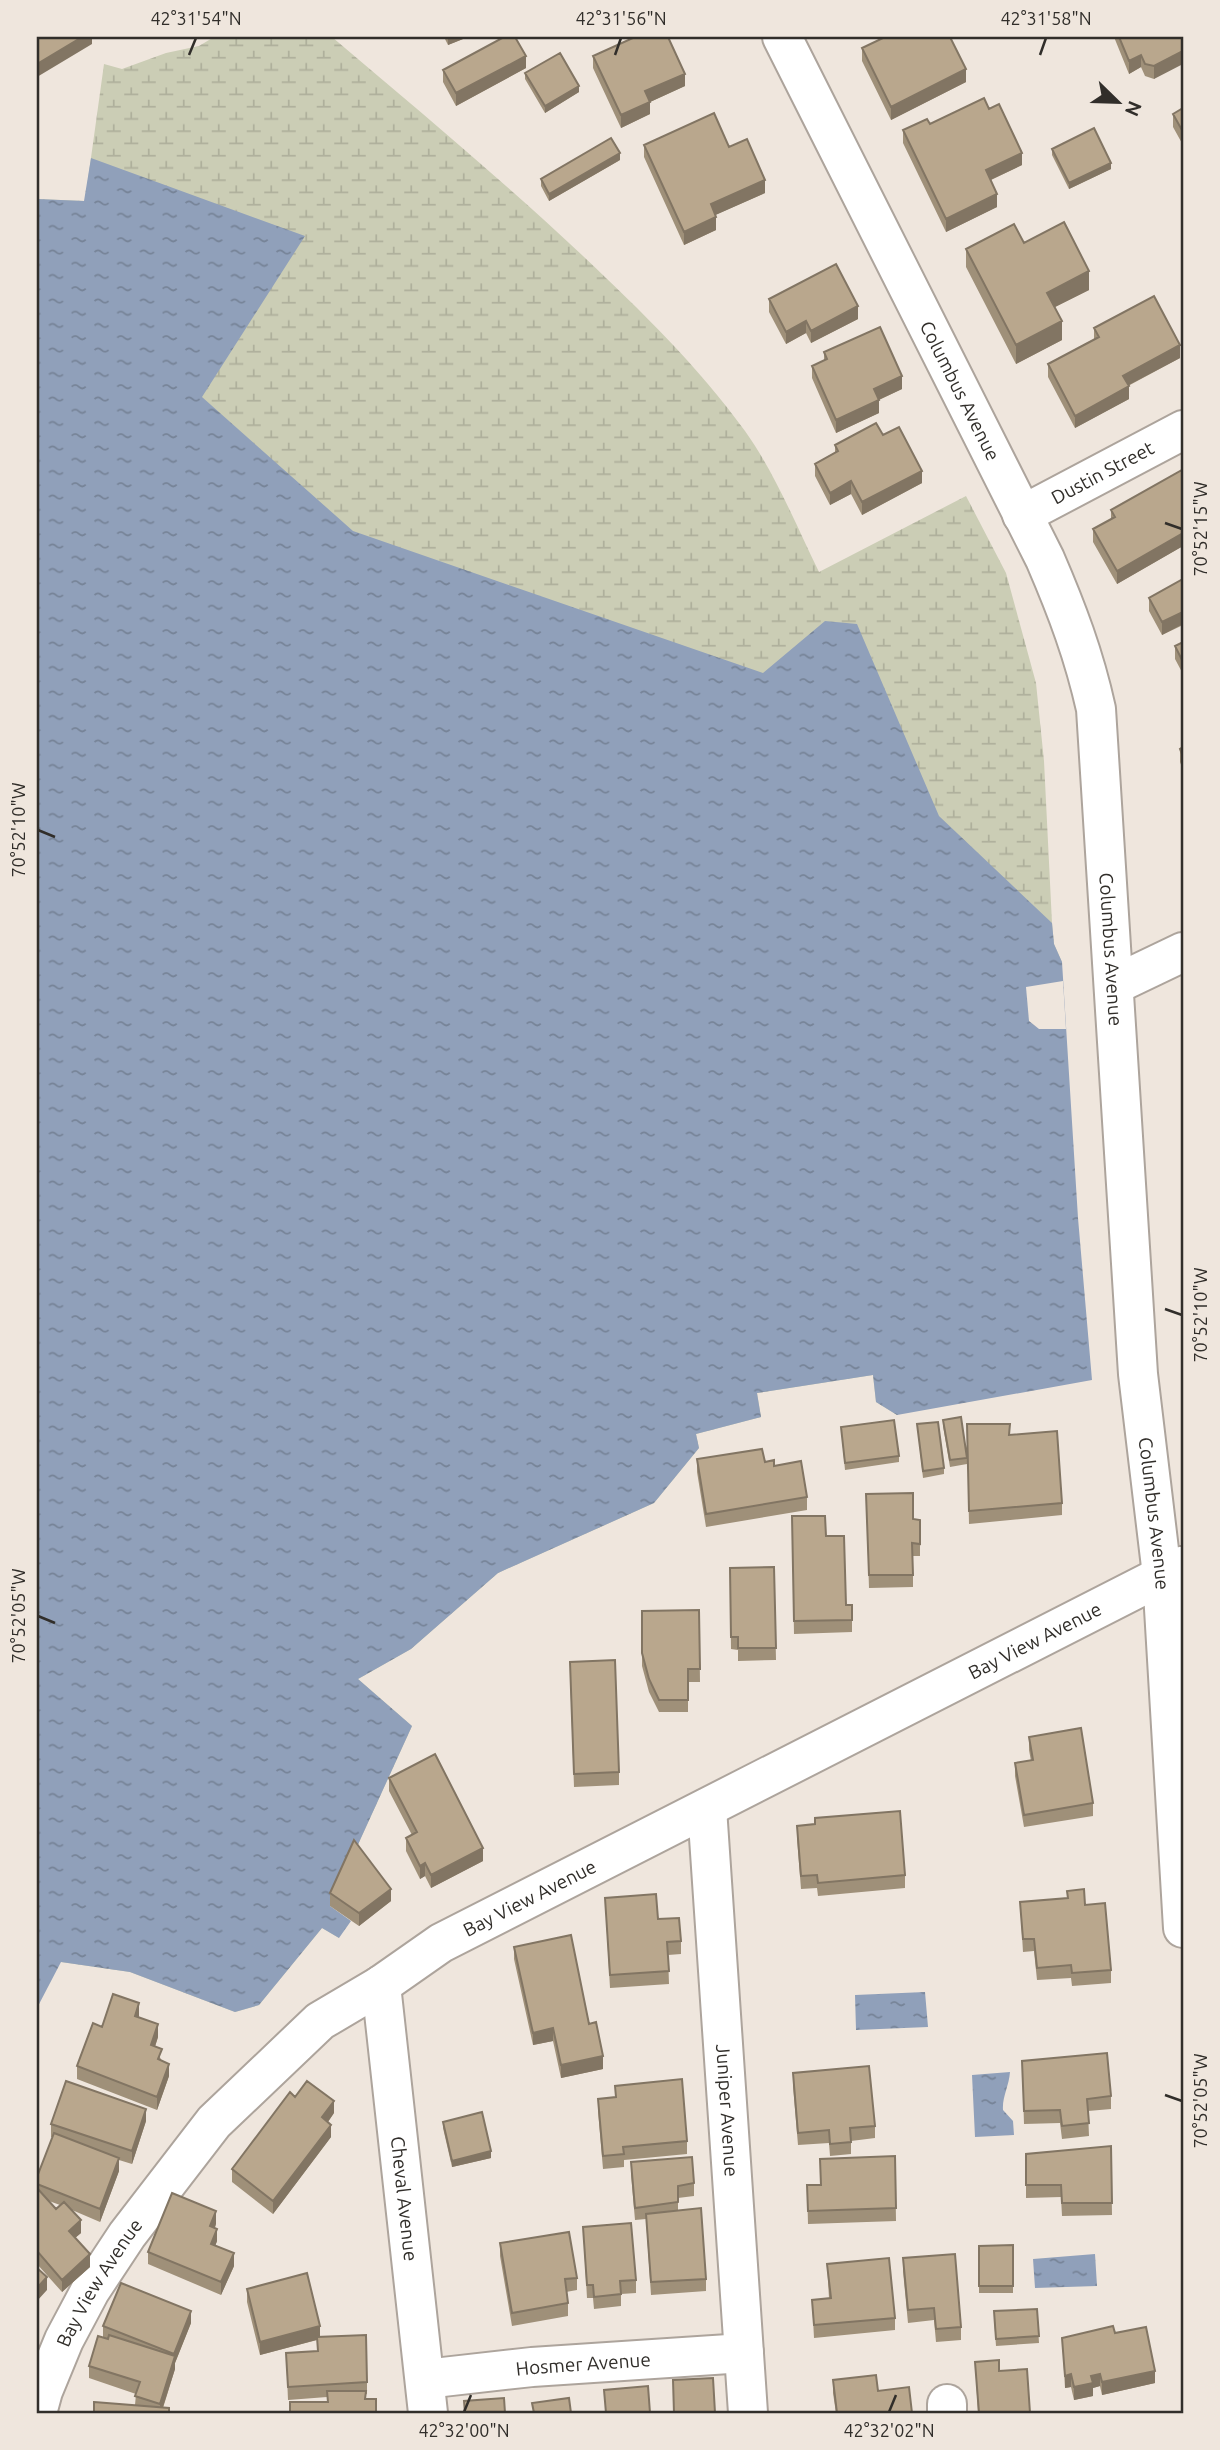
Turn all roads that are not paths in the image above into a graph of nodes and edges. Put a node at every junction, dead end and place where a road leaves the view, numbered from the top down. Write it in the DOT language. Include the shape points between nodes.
graph roads {
  1 [pos="782,37"];
  2 [pos="1183,430"];
  3 [pos="1022,515"];
  4 [pos="1183,952"];
  5 [pos="1114,985"];
  6 [pos="1172,1570"];
  7 [pos="707,1808"];
  8 [pos="1183,1928"];
  9 [pos="381,1985"];
  10 [pos="744,2353"];
  11 [pos="427,2396"];
  12 [pos="37,2413"];
  13 [pos="748,2413"];
  1 -- 3 [label="street, Columbus Avenue"];
  2 -- 3 [label="street, Dustin Street"];
  3 -- 5 [label="street, Columbus Avenue" via="1073,625 1096,709"];
  4 -- 5 [label="street"];
  5 -- 6 [label="street, Columbus Avenue" via="1138,1374"];
  6 -- 7 [label="street, Bay View Avenue"];
  6 -- 8 [label="street, Columbus Avenue"];
  7 -- 9 [label="street, Bay View Avenue" via="441,1943"];
  7 -- 10 [label="street, Juniper Avenue"];
  9 -- 11 [label="street, Cheval Avenue"];
  9 -- 12 [label="street, Bay View Avenue" via="320,2021 206,2132 90,2291 64,2340"];
  10 -- 11 [label="street, Hosmer Avenue" via="532,2367"];
  10 -- 13 [label="street, Juniper Avenue"];
}
